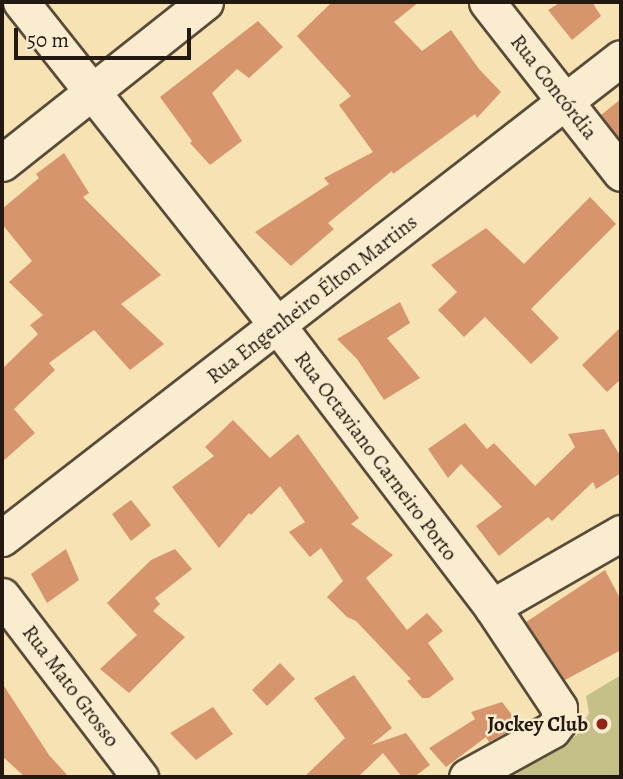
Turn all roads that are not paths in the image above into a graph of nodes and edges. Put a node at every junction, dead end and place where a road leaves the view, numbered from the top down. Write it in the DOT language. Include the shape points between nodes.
graph roads {
  1 [pos="21,2"];
  2 [pos="205,2"];
  3 [pos="487,2"];
  4 [pos="621,58"];
  5 [pos="91,92"];
  6 [pos="565,101"];
  7 [pos="2,163"];
  8 [pos="621,173"];
  9 [pos="278,326"];
  10 [pos="621,533"];
  11 [pos="2,538"];
  12 [pos="2,596"];
  13 [pos="492,607"];
  14 [pos="140,777"];
  15 [pos="467,777"];
  1 -- 5 [label="street, Rua Octaviano Carneiro Porto"];
  2 -- 5 [label="street"];
  3 -- 6 [label="street, Rua Concórdia"];
  4 -- 6 [label="street, Rua Engenheiro Élton Martins"];
  5 -- 7 [label="street"];
  5 -- 9 [label="street, Rua Octaviano Carneiro Porto"];
  6 -- 8 [label="street, Rua Concórdia"];
  6 -- 9 [label="street, Rua Engenheiro Élton Martins"];
  9 -- 11 [label="street, Rua Engenheiro Élton Martins"];
  9 -- 13 [label="street, Rua Octaviano Carneiro Porto"];
  10 -- 13 [label="street"];
  12 -- 14 [label="street, Rua Mato Grosso"];
  13 -- 15 [label="street, Rua Octaviano Carneiro Porto" via="559,708 559,721 552,730"];
}
